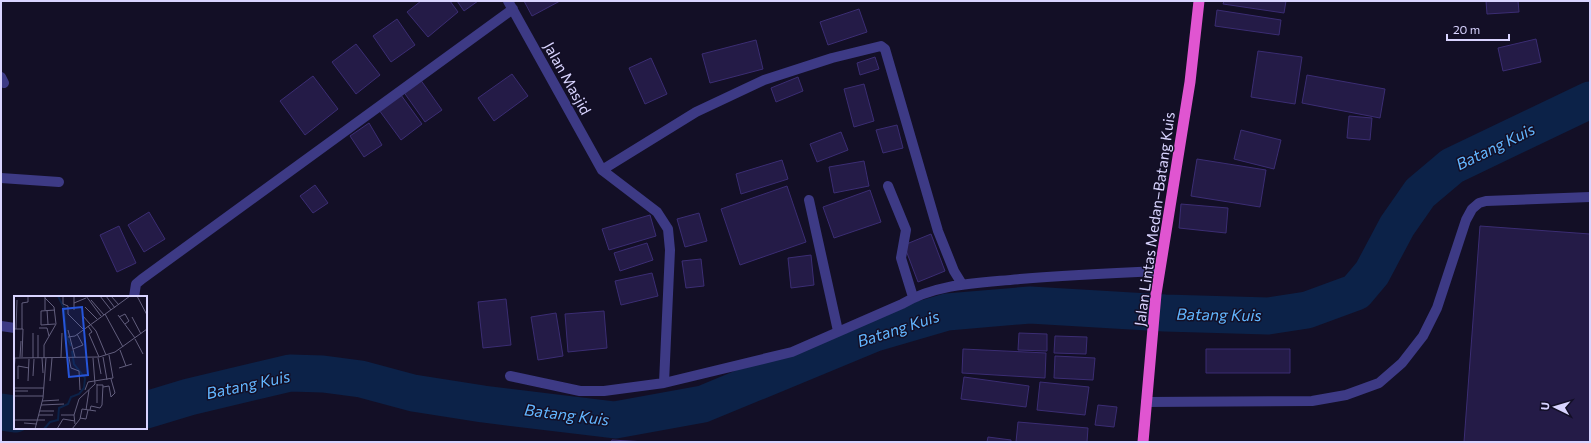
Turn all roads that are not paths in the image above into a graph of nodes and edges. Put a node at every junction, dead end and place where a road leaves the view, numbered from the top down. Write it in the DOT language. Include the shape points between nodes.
graph roads {
  1 [pos="1199,1"];
  2 [pos="511,5"];
  3 [pos="602,170"];
  4 [pos="1,178"];
  5 [pos="59,182"];
  6 [pos="888,186"];
  7 [pos="1590,198"];
  8 [pos="809,200"];
  9 [pos="1160,270"];
  10 [pos="962,284"];
  11 [pos="134,296"];
  12 [pos="913,297"];
  13 [pos="1,326"];
  14 [pos="14,328"];
  15 [pos="838,331"];
  16 [pos="510,376"];
  17 [pos="664,383"];
  18 [pos="1146,402"];
  19 [pos="1143,442"];
  1 -- 9 [label="highway, Jalan Lintas Medan–Batang Kuis" via="1190,82"];
  2 -- 3 [label="street, Jalan Masjid"];
  2 -- 11 [label="street" via="136,284"];
  3 -- 10 [label="street" via="696,112 764,80 832,58 881,46 885,49 938,231"];
  3 -- 17 [label="street" via="657,212 668,229 670,250"];
  4 -- 5 [label="street"];
  6 -- 12 [label="street" via="906,230 901,258"];
  7 -- 18 [label="street" via="1486,201 1472,209 1458,240 1436,308 1423,336 1402,363 1379,382 1346,395 1312,401"];
  8 -- 15 [label="street"];
  9 -- 10 [label="street"];
  9 -- 18 [label="highway, Jalan Lintas Medan–Batang Kuis"];
  10 -- 12 [label="street"];
  12 -- 15 [label="street"];
  13 -- 14 [label="street"];
  15 -- 17 [label="street" via="792,352"];
  16 -- 17 [label="street" via="580,391 604,391"];
  18 -- 19 [label="highway, Jalan Lintas Medan–Batang Kuis"];
}
